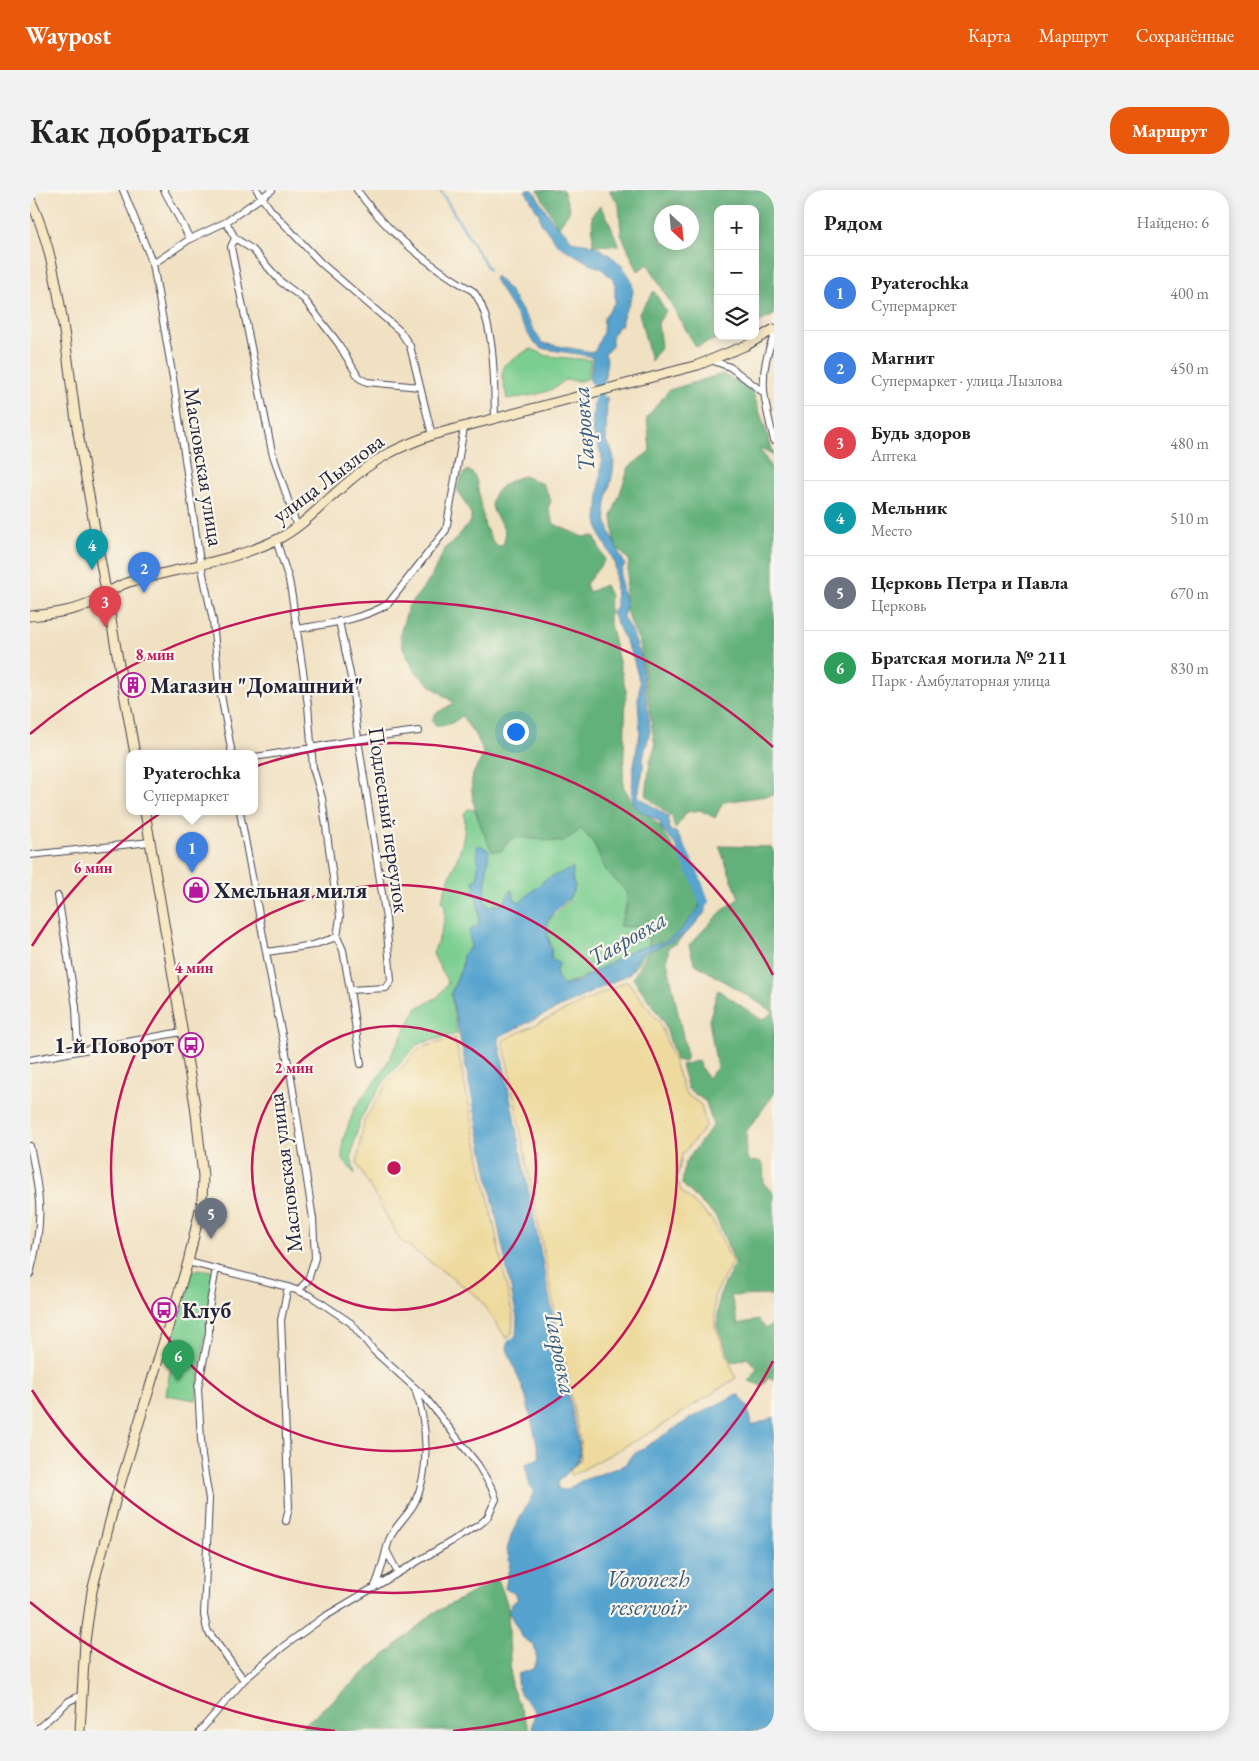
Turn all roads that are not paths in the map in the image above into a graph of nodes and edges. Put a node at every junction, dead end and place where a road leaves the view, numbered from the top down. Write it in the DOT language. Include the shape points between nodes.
graph roads {
  1 [pos="123,190"];
  2 [pos="164,190"];
  3 [pos="257,190"];
  4 [pos="272,190"];
  5 [pos="357,190"];
  6 [pos="262,197"];
  7 [pos="30,199"];
  8 [pos="226,222"];
  9 [pos="235,238"];
  10 [pos="190,239"];
  11 [pos="153,264"];
  12 [pos="774,328"];
  13 [pos="774,336"];
  14 [pos="712,360"];
  15 [pos="420,386"];
  16 [pos="763,392"];
  17 [pos="496,420"];
  18 [pos="464,428"];
  19 [pos="432,435"];
  20 [pos="774,440"];
  21 [pos="297,527"];
  22 [pos="276,540"];
  23 [pos="202,565"];
  24 [pos="107,591"];
  25 [pos="30,616"];
  26 [pos="339,621"];
  27 [pos="297,629"];
  28 [pos="418,731"];
  29 [pos="358,739"];
  30 [pos="310,749"];
  31 [pos="134,750"];
  32 [pos="231,750"];
  33 [pos="258,756"];
  34 [pos="146,815"];
  35 [pos="241,815"];
  36 [pos="150,842"];
  37 [pos="30,855"];
  38 [pos="58,896"];
  39 [pos="337,937"];
  40 [pos="267,952"];
  41 [pos="350,990"];
  42 [pos="181,1032"];
  43 [pos="78,1051"];
  44 [pos="30,1060"];
  45 [pos="361,1064"];
  46 [pos="30,1146"];
  47 [pos="188,1262"];
  48 [pos="216,1268"];
  49 [pos="30,1274"];
  50 [pos="288,1287"];
  51 [pos="298,1291"];
  52 [pos="414,1385"];
  53 [pos="286,1521"];
  54 [pos="388,1552"];
  55 [pos="398,1572"];
  56 [pos="374,1589"];
  57 [pos="244,1680"];
  58 [pos="82,1695"];
  59 [pos="35,1731"];
  60 [pos="80,1731"];
  61 [pos="200,1731"];
  1 -- 11 [label="street, Масловская улица"];
  2 -- 10 [label="street"];
  3 -- 6 [label="street"];
  4 -- 6 [label="street"];
  5 -- 17 [label="street" via="381,222 408,248 477,296 484,310 496,371"];
  6 -- 8 [label="street"];
  6 -- 15 [label="street" via="321,263 400,331 410,346"];
  7 -- 24 [label="main road" via="55,282"];
  8 -- 9 [label="street"];
  8 -- 10 [label="street"];
  9 -- 15 [label="street" via="254,250 281,282 304,298 338,343 359,378 378,384"];
  9 -- 21 [label="street" via="231,247 272,452"];
  10 -- 11 [label="street"];
  11 -- 23 [label="street, Масловская улица"];
  12 -- 14 [label="main road, улица Лызлова"];
  13 -- 16 [label="street" via="766,355"];
  14 -- 16 [label="street" via="730,367"];
  14 -- 17 [label="main road, улица Лызлова"];
  15 -- 19 [label="street"];
  16 -- 20 [label="street"];
  17 -- 18 [label="main road, улица Лызлова"];
  18 -- 19 [label="main road, улица Лызлова"];
  18 -- 26 [label="street" via="451,512 440,540 388,604"];
  19 -- 21 [label="main road, улица Лызлова" via="381,457"];
  21 -- 22 [label="main road, улица Лызлова"];
  22 -- 23 [label="main road, улица Лызлова"];
  22 -- 27 [label="street" via="289,580"];
  23 -- 24 [label="main road, улица Лызлова" via="128,582"];
  23 -- 32 [label="street, Масловская улица"];
  24 -- 25 [label="main road, улица Лызлова" via="86,605"];
  24 -- 31 [label="main road"];
  26 -- 27 [label="street"];
  26 -- 29 [label="street, Подлесный переулок" via="352,683"];
  27 -- 30 [label="street" via="308,705"];
  28 -- 29 [label="street"];
  29 -- 30 [label="street"];
  29 -- 41 [label="street, Подлесный переулок" via="386,919 391,981 386,988"];
  30 -- 33 [label="street"];
  30 -- 39 [label="street" via="322,798 338,900"];
  34 -- 36 [label="main road"];
  35 -- 40 [label="street, Масловская улица"];
  36 -- 37 [label="street"];
  36 -- 42 [label="main road"];
  38 -- 43 [label="street" via="76,1007"];
  39 -- 40 [label="street" via="313,945"];
  39 -- 41 [label="street" via="343,950"];
  40 -- 51 [label="street, Масловская улица" via="291,1076 315,1241 315,1258 308,1280"];
  41 -- 45 [label="street"];
  42 -- 43 [label="street"];
  42 -- 47 [label="main road" via="195,1105 203,1176 202,1207"];
  43 -- 44 [label="street"];
  46 -- 49 [label="street" via="38,1181 40,1219"];
  47 -- 48 [label="street"];
  47 -- 58 [label="main road" via="116,1498 92,1591"];
  48 -- 50 [label="street"];
  48 -- 57 [label="street" via="209,1309 209,1332 198,1388 202,1456 210,1499 204,1615 207,1630"];
  50 -- 51 [label="street"];
  50 -- 53 [label="street" via="281,1320 289,1501"];
  51 -- 52 [label="street" via="327,1305 351,1323 374,1351"];
  52 -- 54 [label="street" via="423,1411 422,1485 414,1504 396,1525"];
  52 -- 55 [label="street" via="478,1465 496,1499 487,1518 479,1525"];
  54 -- 55 [label="street"];
  54 -- 56 [label="street"];
  55 -- 56 [label="street"];
  56 -- 57 [label="street" via="324,1617"];
  57 -- 61 [label="street"];
  58 -- 59 [label="street" via="69,1701"];
  58 -- 60 [label="main road"];
}
